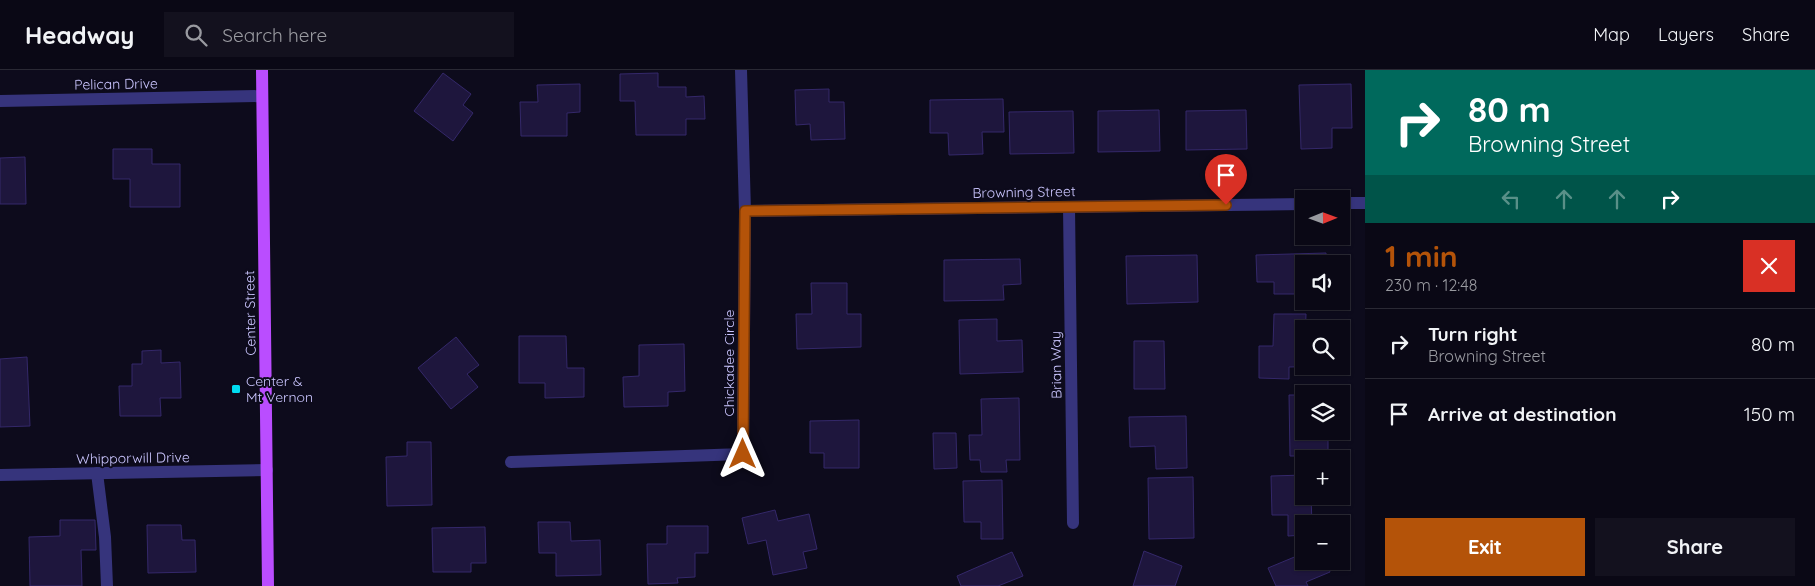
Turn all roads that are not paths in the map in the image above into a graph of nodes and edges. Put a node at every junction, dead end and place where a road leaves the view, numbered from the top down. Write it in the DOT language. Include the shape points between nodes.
graph roads {
  1 [pos="262,70"];
  2 [pos="742,70"];
  3 [pos="262,96"];
  4 [pos="0,101"];
  5 [pos="1350,203"];
  6 [pos="1365,203"];
  7 [pos="1295,204"];
  8 [pos="1069,207"];
  9 [pos="745,211"];
  10 [pos="511,462"];
  11 [pos="267,470"];
  12 [pos="97,473"];
  13 [pos="0,475"];
  14 [pos="1073,523"];
  15 [pos="107,586"];
  16 [pos="268,586"];
  1 -- 3 [label="main road, Center Street"];
  2 -- 9 [label="street, Chickadee Circle"];
  3 -- 4 [label="street, Pelican Drive"];
  3 -- 11 [label="main road, Center Street"];
  5 -- 6 [label="street"];
  7 -- 8 [label="street, Browning Street"];
  8 -- 9 [label="street, Browning Street"];
  8 -- 14 [label="street, Brian Way"];
  9 -- 10 [label="street, Chickadee Circle" via="743,454"];
  11 -- 12 [label="street, Whipporwill Drive"];
  11 -- 16 [label="main road, Center Street"];
  12 -- 13 [label="street, Whipporwill Drive"];
  12 -- 15 [label="street"];
}
